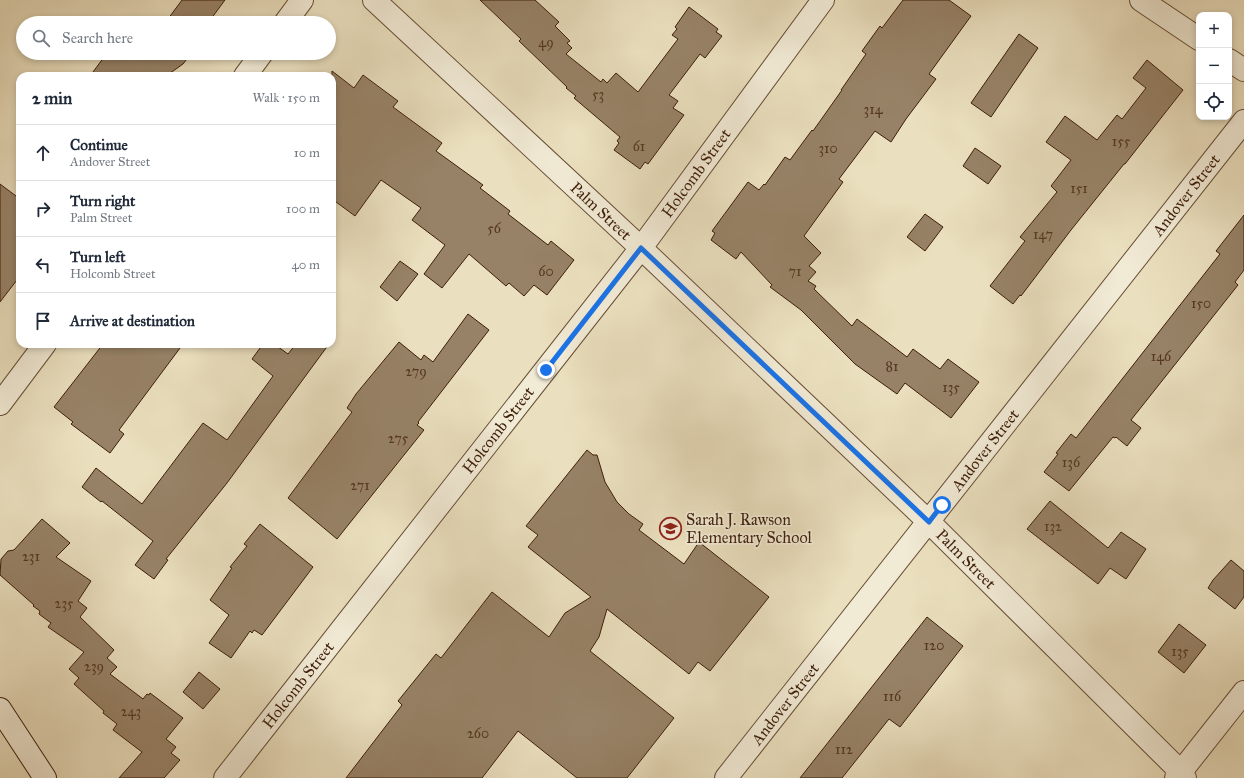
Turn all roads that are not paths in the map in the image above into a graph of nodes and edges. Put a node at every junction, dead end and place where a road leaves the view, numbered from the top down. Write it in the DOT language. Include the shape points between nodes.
graph roads {
  1 [pos="302,0"];
  2 [pos="374,0"];
  3 [pos="823,0"];
  4 [pos="1142,0"];
  5 [pos="290,16"];
  6 [pos="1196,37"];
  7 [pos="257,60"];
  8 [pos="1232,62"];
  9 [pos="1244,70"];
  10 [pos="248,72"];
  11 [pos="1244,121"];
  12 [pos="641,248"];
  13 [pos="42,348"];
  14 [pos="0,404"];
  15 [pos="929,522"];
  16 [pos="1244,692"];
  17 [pos="0,709"];
  18 [pos="1181,776"];
  19 [pos="45,778"];
  20 [pos="225,778"];
  21 [pos="726,778"];
  1 -- 5 [label="street"];
  2 -- 12 [label="street, Palm Street"];
  3 -- 12 [label="street, Holcomb Street"];
  4 -- 6 [label="street"];
  7 -- 10 [label="street"];
  8 -- 9 [label="street"];
  11 -- 15 [label="street, Andover Street"];
  12 -- 15 [label="street, Palm Street"];
  12 -- 20 [label="street, Holcomb Street"];
  13 -- 14 [label="street"];
  15 -- 18 [label="street, Palm Street"];
  15 -- 21 [label="street, Andover Street"];
  16 -- 18 [label="street"];
  17 -- 19 [label="street"];
}
